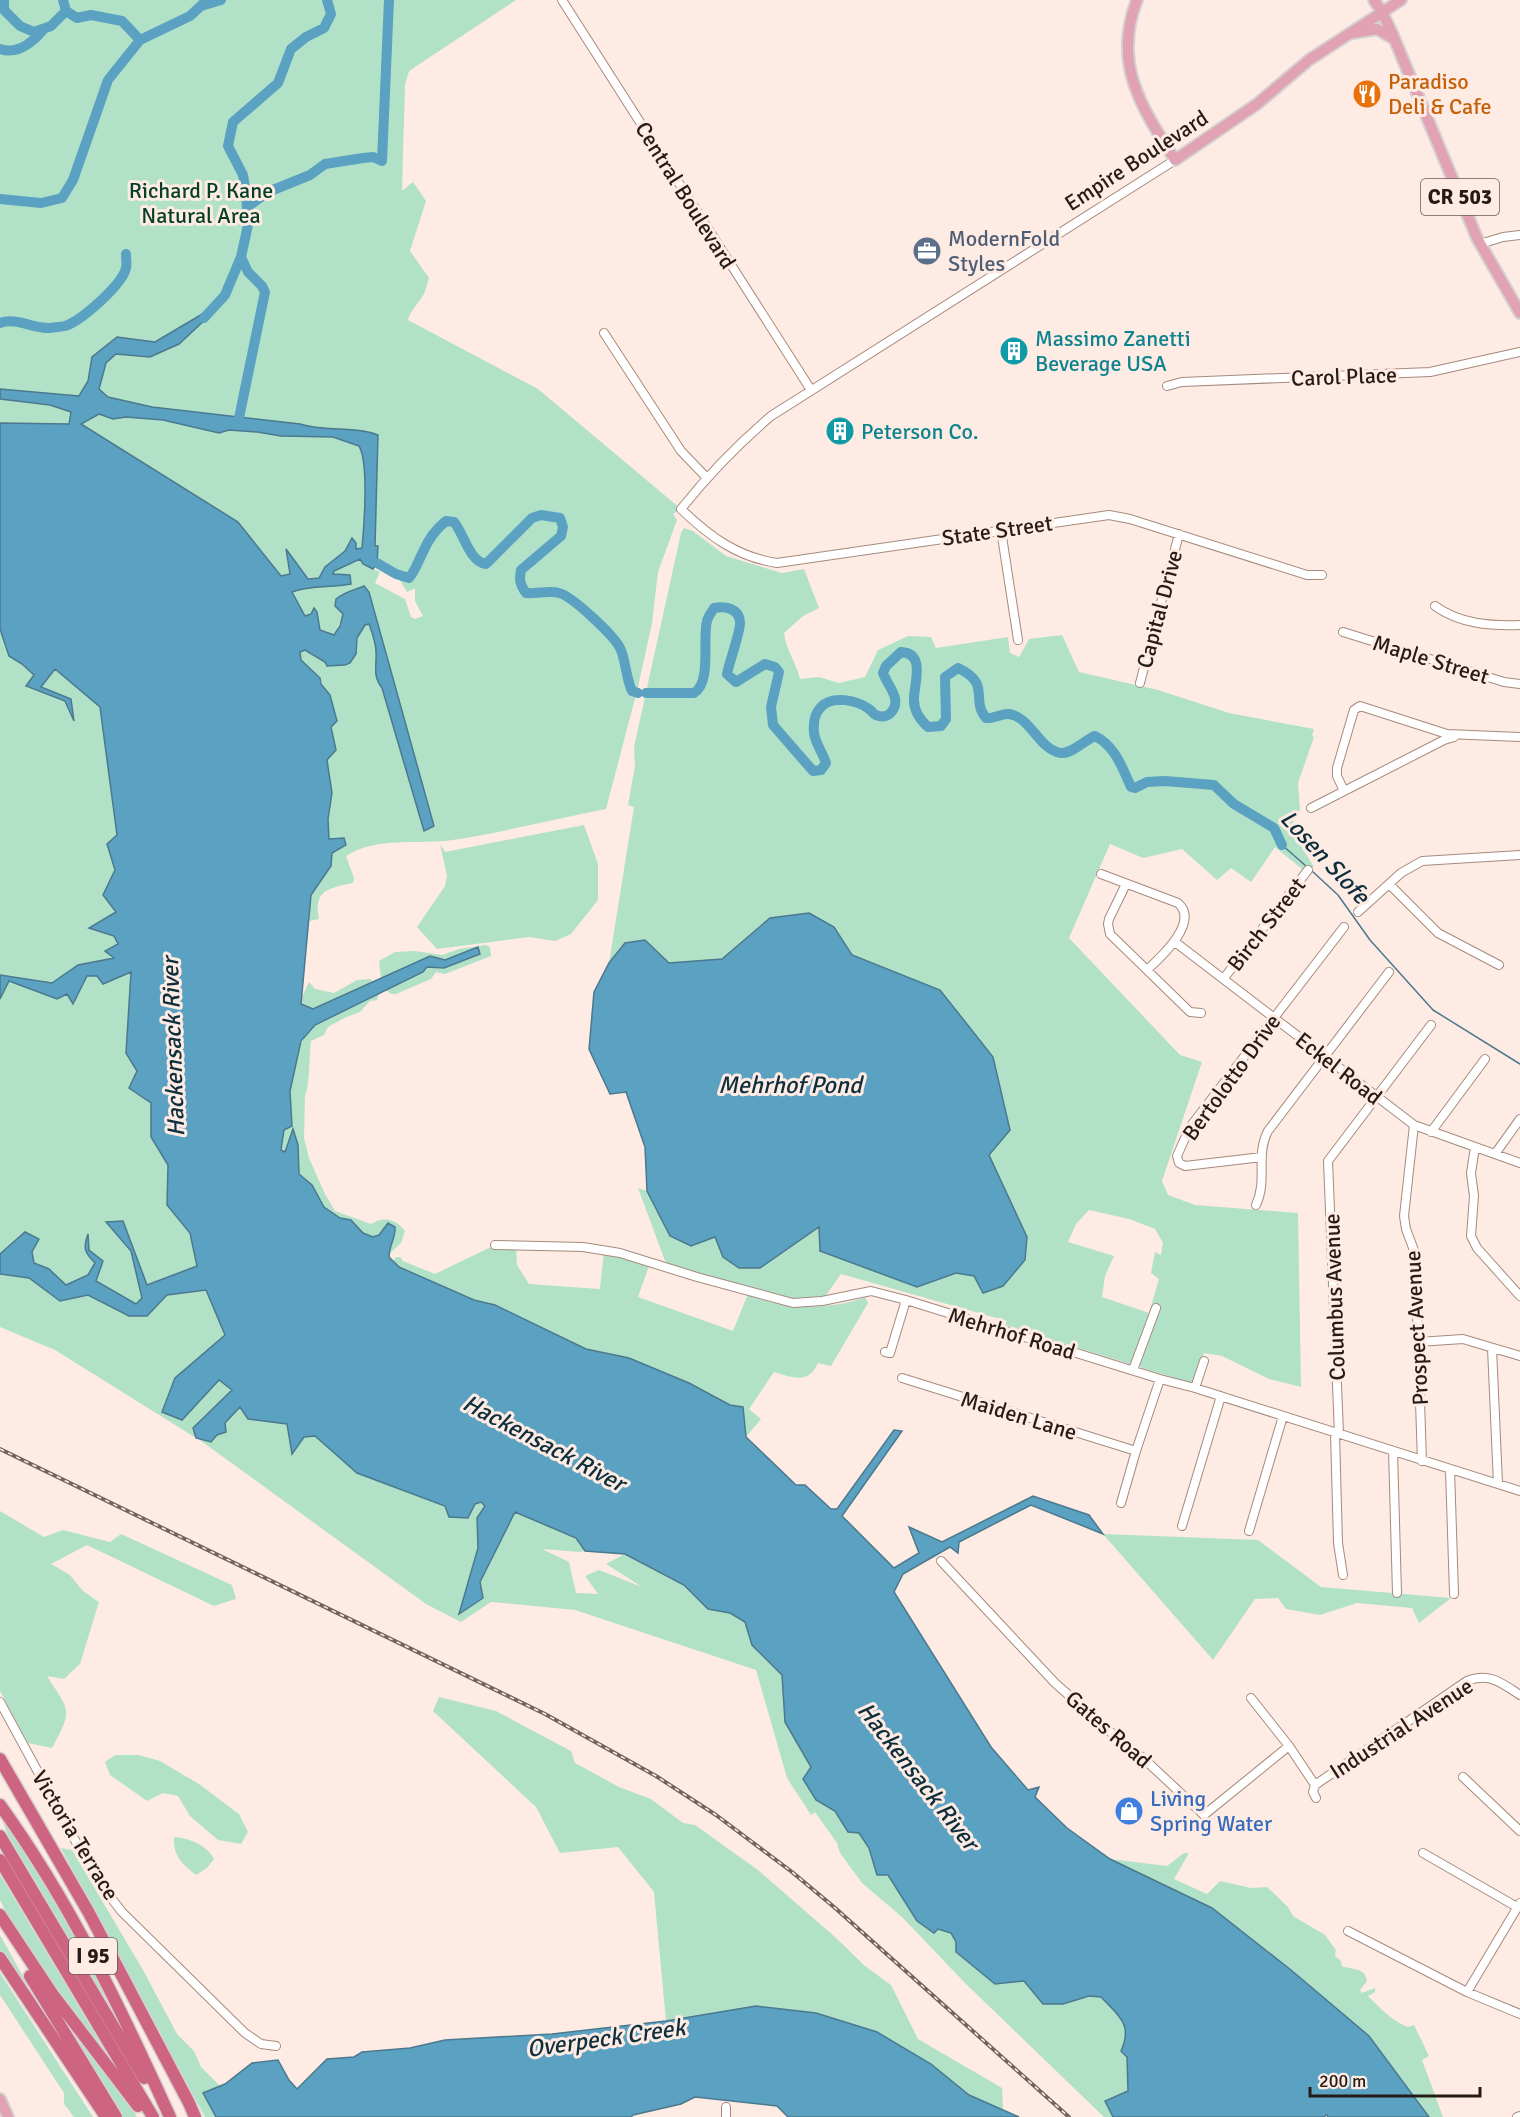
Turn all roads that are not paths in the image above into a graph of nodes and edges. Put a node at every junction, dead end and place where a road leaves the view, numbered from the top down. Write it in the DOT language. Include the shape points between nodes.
graph roads {
  1 [pos="562,0"];
  2 [pos="1137,0"];
  3 [pos="1374,0"];
  4 [pos="1401,0"];
  5 [pos="1382,12"];
  6 [pos="1346,34"];
  7 [pos="1395,39"];
  8 [pos="1175,160"];
  9 [pos="1520,235"];
  10 [pos="1480,244"];
  11 [pos="1520,313"];
  12 [pos="604,333"];
  13 [pos="1520,352"];
  14 [pos="1167,386"];
  15 [pos="811,390"];
  16 [pos="706,477"];
  17 [pos="681,509"];
  18 [pos="1001,530"];
  19 [pos="1179,534"];
  20 [pos="1322,575"];
  21 [pos="1435,606"];
  22 [pos="1520,625"];
  23 [pos="1343,632"];
  24 [pos="1018,640"];
  25 [pos="1140,683"];
  26 [pos="1520,684"];
  27 [pos="1461,736"];
  28 [pos="1520,737"];
  29 [pos="1344,792"];
  30 [pos="1311,808"];
  31 [pos="1520,855"];
  32 [pos="1308,870"];
  33 [pos="1101,874"];
  34 [pos="1126,884"];
  35 [pos="1389,884"];
  36 [pos="1359,912"];
  37 [pos="1344,927"];
  38 [pos="1175,942"];
  39 [pos="1499,965"];
  40 [pos="1148,970"];
  41 [pos="1389,972"];
  42 [pos="1224,978"];
  43 [pos="1201,1013"];
  44 [pos="1274,1017"];
  45 [pos="1431,1024"];
  46 [pos="1325,1056"];
  47 [pos="1485,1059"];
  48 [pos="1377,1096"];
  49 [pos="1520,1119"];
  50 [pos="1414,1125"];
  51 [pos="1431,1132"];
  52 [pos="1475,1148"];
  53 [pos="1495,1154"];
  54 [pos="1262,1157"];
  55 [pos="1520,1163"];
  56 [pos="1256,1205"];
  57 [pos="495,1245"];
  58 [pos="1518,1292"];
  59 [pos="906,1300"];
  60 [pos="1156,1308"];
  61 [pos="1418,1342"];
  62 [pos="1492,1348"];
  63 [pos="885,1352"];
  64 [pos="1520,1356"];
  65 [pos="1204,1361"];
  66 [pos="1132,1370"];
  67 [pos="902,1378"];
  68 [pos="1160,1379"];
  69 [pos="1195,1388"];
  70 [pos="1221,1396"];
  71 [pos="1283,1416"];
  72 [pos="1337,1433"];
  73 [pos="1136,1451"];
  74 [pos="1393,1452"];
  75 [pos="1422,1461"];
  76 [pos="1450,1470"];
  77 [pos="1498,1484"];
  78 [pos="1520,1491"];
  79 [pos="1121,1503"];
  80 [pos="1182,1526"];
  81 [pos="1249,1531"];
  82 [pos="941,1561"];
  83 [pos="1343,1575"];
  84 [pos="1397,1593"];
  85 [pos="1454,1594"];
  86 [pos="1520,1695"];
  87 [pos="1251,1698"];
  88 [pos="0,1702"];
  89 [pos="1289,1746"];
  90 [pos="0,1759"];
  91 [pos="1463,1776"];
  92 [pos="1315,1785"];
  93 [pos="1316,1798"];
  94 [pos="0,1805"];
  95 [pos="12,1821"];
  96 [pos="1520,1831"];
  97 [pos="0,1836"];
  98 [pos="1423,1853"];
  99 [pos="0,1860"];
  100 [pos="1519,1905"];
  101 [pos="0,1917"];
  102 [pos="1348,1931"];
  103 [pos="0,1958"];
  104 [pos="1467,1992"];
  105 [pos="1520,2014"];
  106 [pos="276,2046"];
  107 [pos="0,2099"];
  108 [pos="726,2107"];
  109 [pos="8,2117"];
  110 [pos="106,2117"];
  111 [pos="116,2117"];
  112 [pos="146,2117"];
  113 [pos="153,2117"];
  114 [pos="170,2117"];
  115 [pos="194,2117"];
  116 [pos="726,2117"];
  1 -- 15 [label="street, Central Boulevard"];
  2 -- 8 [label="main road" via="1128,34 1131,74 1145,113"];
  3 -- 5 [label="main road, CR 503"];
  4 -- 5 [label="main road, Empire Boulevard"];
  5 -- 6 [label="main road, Empire Boulevard"];
  5 -- 7 [label="main road, CR 503"];
  6 -- 7 [label="main road" via="1377,29"];
  6 -- 8 [label="main road, Empire Boulevard" via="1257,104"];
  7 -- 10 [label="main road, CR 503"];
  8 -- 15 [label="street, Empire Boulevard"];
  9 -- 10 [label="street"];
  10 -- 11 [label="main road, CR 503"];
  12 -- 16 [label="street" via="681,452"];
  13 -- 14 [label="street, Carol Place" via="1430,372 1182,382"];
  15 -- 16 [label="street, Empire Boulevard" via="765,421"];
  16 -- 17 [label="street, Empire Boulevard"];
  17 -- 18 [label="street, State Street" via="723,545 777,563"];
  18 -- 19 [label="street, State Street" via="1109,515"];
  18 -- 24 [label="street"];
  19 -- 20 [label="street, State Street" via="1307,575"];
  19 -- 25 [label="street, Capital Drive"];
  21 -- 22 [label="street" via="1475,624"];
  23 -- 26 [label="street, Maple Street"];
  27 -- 28 [label="street"];
  27 -- 29 [label="street" via="1444,740"];
  27 -- 29 [label="street" via="1357,706 1337,768"];
  29 -- 30 [label="street"];
  31 -- 35 [label="street" via="1422,861"];
  32 -- 42 [label="street, Birch Street"];
  33 -- 34 [label="street"];
  34 -- 38 [label="street" via="1181,906 1185,919"];
  34 -- 40 [label="street" via="1108,929"];
  35 -- 36 [label="street"];
  35 -- 39 [label="street" via="1438,933"];
  37 -- 44 [label="street, Bertolotto Drive"];
  38 -- 40 [label="street"];
  38 -- 42 [label="street, Eckel Road"];
  40 -- 43 [label="street" via="1190,1012"];
  41 -- 46 [label="street"];
  42 -- 44 [label="street, Eckel Road"];
  44 -- 46 [label="street, Eckel Road"];
  44 -- 54 [label="street, Bertolotto Drive" via="1190,1127 1177,1160 1185,1166"];
  45 -- 48 [label="street"];
  46 -- 48 [label="street, Eckel Road"];
  46 -- 54 [label="street" via="1268,1131"];
  47 -- 51 [label="street"];
  48 -- 50 [label="street, Eckel Road"];
  48 -- 72 [label="street, Columbus Avenue" via="1329,1161"];
  49 -- 53 [label="street"];
  50 -- 51 [label="street, Eckel Road"];
  50 -- 61 [label="street, Prospect Avenue" via="1404,1216 1414,1253"];
  51 -- 52 [label="street, Eckel Road"];
  52 -- 53 [label="street, Eckel Road"];
  52 -- 58 [label="street" via="1471,1173 1472,1236 1477,1248"];
  53 -- 55 [label="street, Eckel Road"];
  54 -- 56 [label="street" via="1262,1189"];
  57 -- 59 [label="street, Mehrhof Road" via="584,1247 620,1253 793,1303 871,1292"];
  59 -- 63 [label="street" via="890,1353"];
  59 -- 66 [label="street, Mehrhof Road"];
  60 -- 66 [label="street"];
  61 -- 62 [label="street" via="1463,1339"];
  61 -- 75 [label="street, Prospect Avenue"];
  62 -- 64 [label="street"];
  62 -- 77 [label="street"];
  65 -- 69 [label="street"];
  66 -- 68 [label="street, Mehrhof Road"];
  67 -- 73 [label="street, Maiden Lane"];
  68 -- 69 [label="street, Mehrhof Road"];
  68 -- 73 [label="street"];
  69 -- 70 [label="street, Mehrhof Road"];
  70 -- 71 [label="street, Mehrhof Road"];
  70 -- 80 [label="street"];
  71 -- 72 [label="street, Mehrhof Road"];
  71 -- 81 [label="street"];
  72 -- 74 [label="street, Mehrhof Road"];
  72 -- 83 [label="street, Columbus Avenue" via="1338,1543"];
  73 -- 79 [label="street"];
  74 -- 75 [label="street, Mehrhof Road"];
  74 -- 84 [label="street"];
  75 -- 76 [label="street, Mehrhof Road"];
  76 -- 77 [label="street, Mehrhof Road"];
  76 -- 85 [label="street"];
  77 -- 78 [label="street, Mehrhof Road"];
  82 -- 89 [label="street, Gates Road" via="1055,1683 1204,1815"];
  86 -- 92 [label="street, Industrial Avenue" via="1495,1679 1480,1677 1467,1682"];
  87 -- 89 [label="street, Industrial Avenue"];
  88 -- 106 [label="street, Victoria Terrace" via="88,1864 113,1901 244,2033 261,2044"];
  89 -- 92 [label="street, Industrial Avenue"];
  90 -- 115 [label="highway" via="94,1923"];
  91 -- 96 [label="street"];
  92 -- 93 [label="street, Industrial Avenue"];
  94 -- 95 [label="highway, I 95"];
  95 -- 114 [label="highway, I 95" via="79,1928"];
  95 -- 115 [label="highway" via="38,1849 65,1890"];
  97 -- 114 [label="highway, I 95"];
  98 -- 100 [label="street"];
  99 -- 113 [label="highway"];
  100 -- 104 [label="street"];
  101 -- 111 [label="highway" via="37,1988"];
  101 -- 112 [label="highway" via="52,1995"];
  102 -- 104 [label="street"];
  103 -- 110 [label="highway"];
  104 -- 105 [label="street"];
  107 -- 109 [label="main road"];
  108 -- 116 [label="street"];
}
